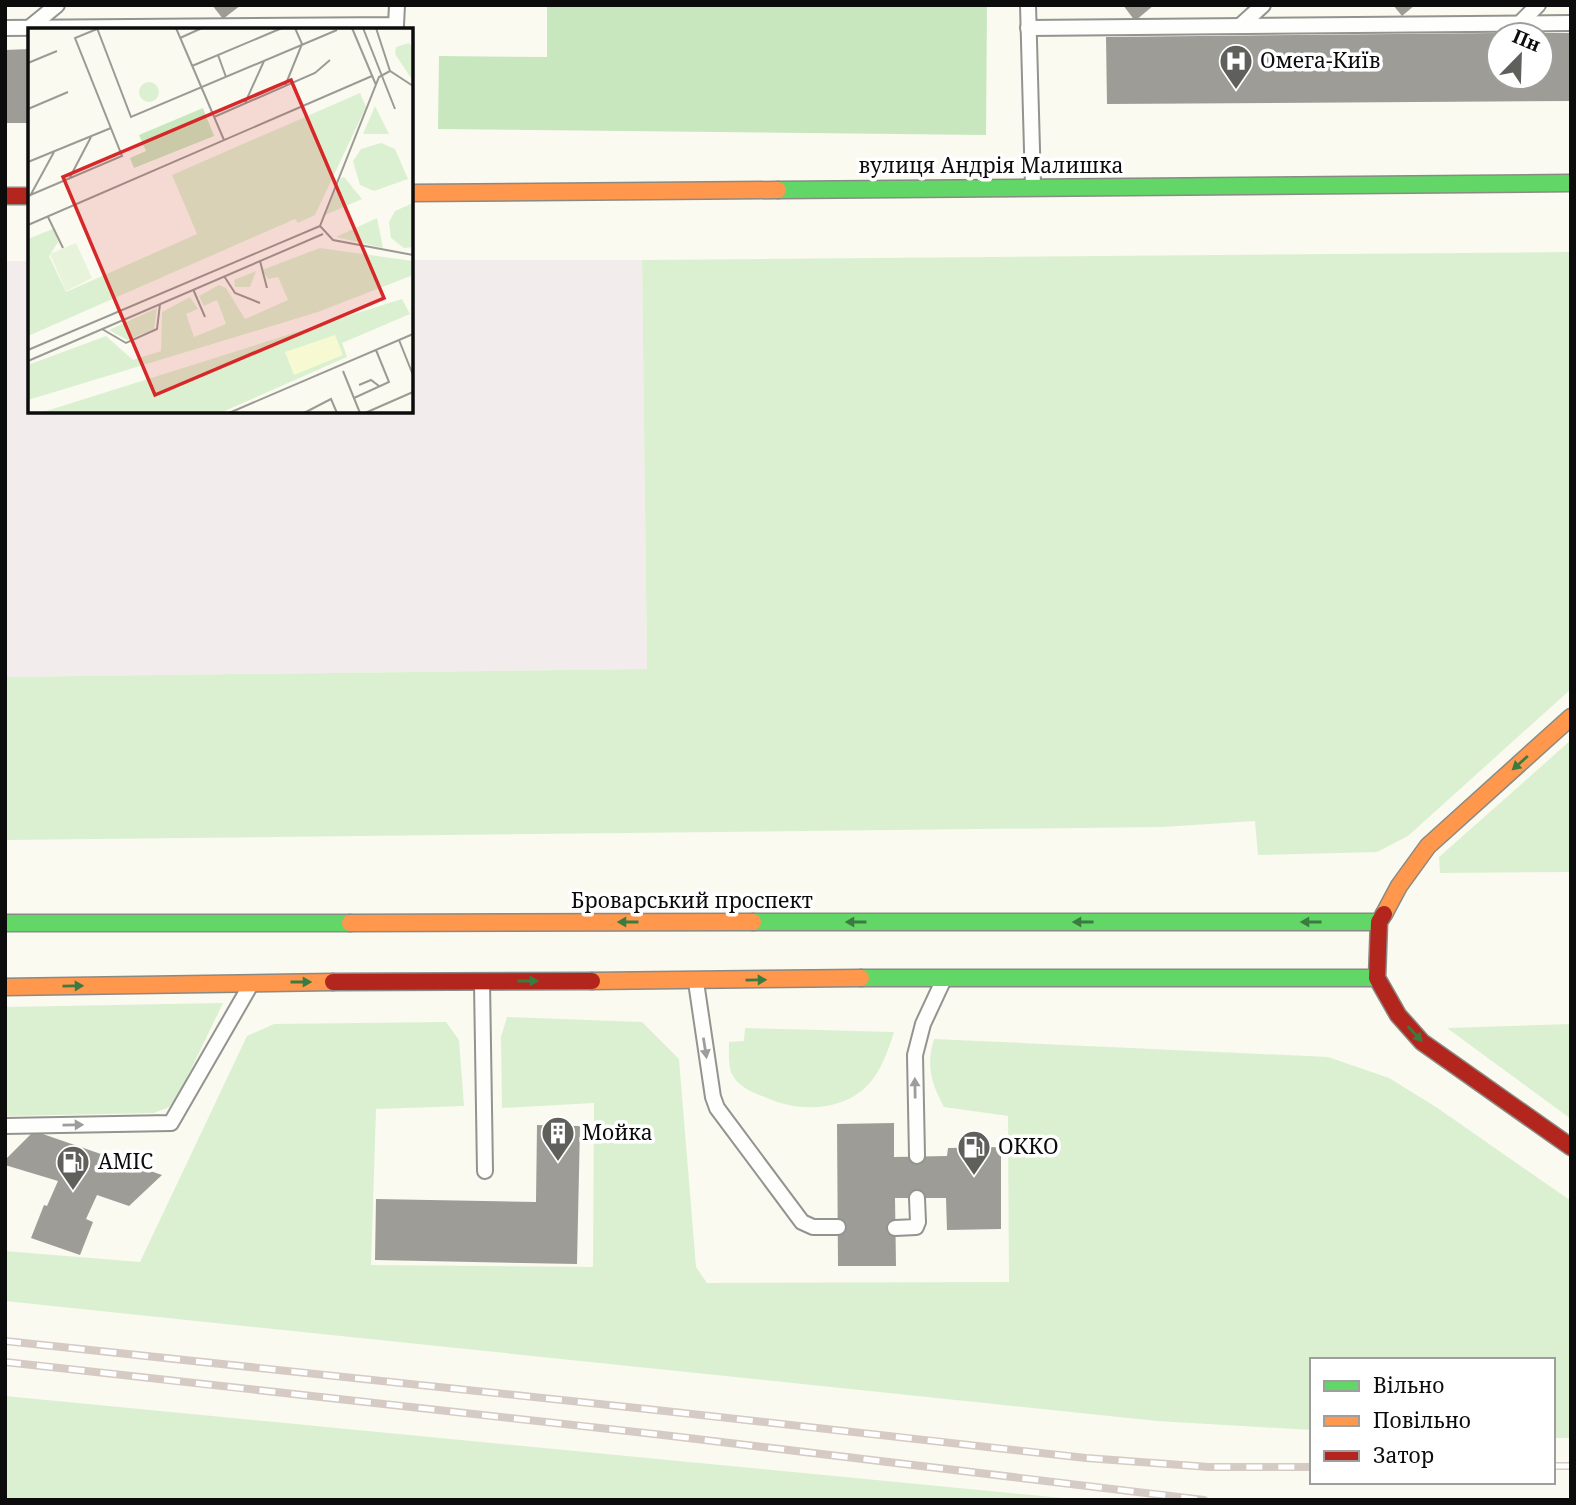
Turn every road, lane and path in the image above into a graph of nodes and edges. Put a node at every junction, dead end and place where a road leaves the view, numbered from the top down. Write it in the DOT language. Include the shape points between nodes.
graph roads {
  1 [pos="57,5"];
  2 [pos="397,5"];
  3 [pos="1028,5"];
  4 [pos="1263,5"];
  5 [pos="1538,5"];
  6 [pos="1521,21"];
  7 [pos="1485,24"];
  8 [pos="1240,26"];
  9 [pos="5,28"];
  10 [pos="29,28"];
  11 [pos="1028,28"];
  12 [pos="1571,183"];
  13 [pos="1033,187"];
  14 [pos="413,192"];
  15 [pos="5,196"];
  16 [pos="28,196"];
  17 [pos="1571,717"];
  18 [pos="1379,922"];
  19 [pos="5,923"];
  20 [pos="945,977"];
  21 [pos="1377,978"];
  22 [pos="482,981"];
  23 [pos="695,981"];
  24 [pos="252,982"];
  25 [pos="5,987"];
  26 [pos="5,1126"];
  27 [pos="1571,1147"];
  28 [pos="916,1156"];
  29 [pos="485,1171"];
  30 [pos="917,1198"];
  31 [pos="838,1227"];
  32 [pos="895,1228"];
  1 -- 10 [label="lane"];
  2 -- 10 [label="lane" via="396,25"];
  3 -- 11 [label="lane"];
  4 -- 8 [label="lane"];
  5 -- 6 [label="lane"];
  7 -- 8 [label="lane"];
  8 -- 11 [label="lane"];
  9 -- 10 [label="lane"];
  11 -- 13 [label="lane"];
  12 -- 13 [label="main road, вулиця Андрія Малишка"];
  13 -- 14 [label="main road, вулиця Андрія Малишка"];
  15 -- 16 [label="main road"];
  17 -- 18 [label="main road, one-way" via="1428,846"];
  18 -- 19 [label="main road, Броварський проспект, one-way"];
  18 -- 21 [label="main road"];
  20 -- 21 [label="main road"];
  23 -- 20 [label="main road, one-way"];
  28 -- 20 [label="lane, one-way" via="915,1055 923,1024"];
  21 -- 27 [label="main road, one-way" via="1398,1016 1422,1042"];
  22 -- 23 [label="main road, one-way"];
  24 -- 22 [label="main road, one-way"];
  22 -- 29 [label="lane"];
  23 -- 31 [label="lane, one-way" via="717,1108 802,1222"];
  25 -- 24 [label="main road, one-way"];
  26 -- 24 [label="lane, one-way" via="171,1123"];
  30 -- 32 [label="lane" via="916,1227"];
}
